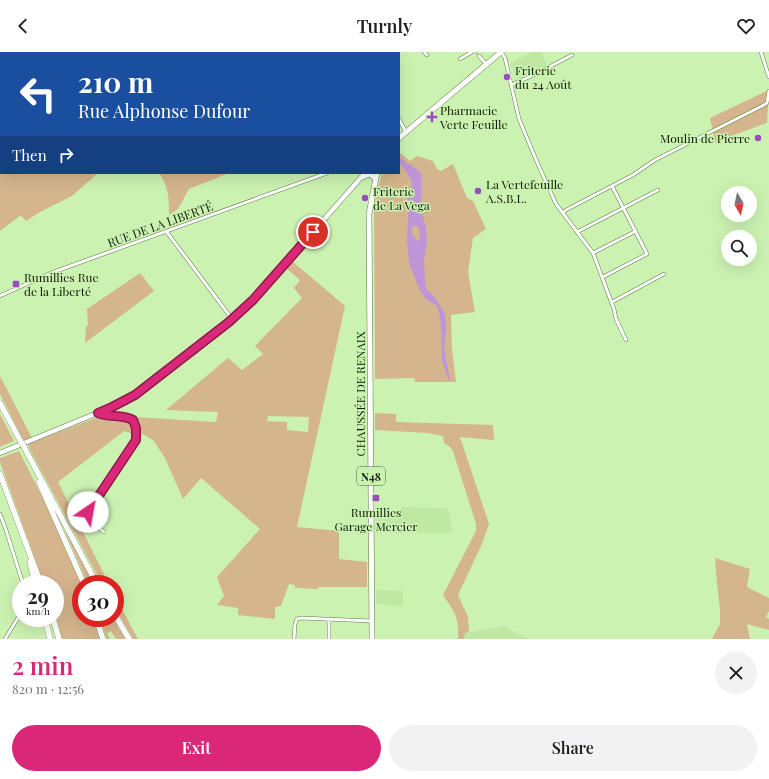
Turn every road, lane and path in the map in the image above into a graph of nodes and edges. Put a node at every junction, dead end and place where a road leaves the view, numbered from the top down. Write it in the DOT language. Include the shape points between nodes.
graph roads {
  1 [pos="424,52"];
  2 [pos="472,52"];
  3 [pos="501,52"];
  4 [pos="760,52"];
  5 [pos="427,55"];
  6 [pos="572,55"];
  7 [pos="479,56"];
  8 [pos="460,58"];
  9 [pos="486,64"];
  10 [pos="768,70"];
  11 [pos="769,77"];
  12 [pos="512,85"];
  13 [pos="769,91"];
  14 [pos="400,121"];
  15 [pos="406,132"];
  16 [pos="400,137"];
  17 [pos="324,174"];
  18 [pos="364,174"];
  19 [pos="376,176"];
  20 [pos="361,178"];
  21 [pos="612,186"];
  22 [pos="658,190"];
  23 [pos="623,208"];
  24 [pos="563,213"];
  25 [pos="166,231"];
  26 [pos="636,231"];
  27 [pos="578,232"];
  28 [pos="593,253"];
  29 [pos="664,274"];
  30 [pos="603,277"];
  31 [pos="0,296"];
  32 [pos="612,302"];
  33 [pos="232,319"];
  34 [pos="626,340"];
  35 [pos="0,403"];
  36 [pos="98,413"];
  37 [pos="0,453"];
  38 [pos="36,470"];
  39 [pos="0,474"];
  40 [pos="0,514"];
  41 [pos="104,532"];
  42 [pos="28,550"];
  43 [pos="19,575"];
  44 [pos="33,575"];
  45 [pos="38,575"];
  46 [pos="80,575"];
  47 [pos="93,575"];
  48 [pos="329,619"];
  49 [pos="372,621"];
  50 [pos="12,627"];
  51 [pos="47,627"];
  52 [pos="56,627"];
  53 [pos="99,627"];
  54 [pos="121,627"];
  55 [pos="4,639"];
  56 [pos="50,639"];
  57 [pos="59,639"];
  58 [pos="103,639"];
  59 [pos="128,639"];
  60 [pos="294,639"];
  61 [pos="329,639"];
  62 [pos="372,639"];
  1 -- 5 [label="street"];
  2 -- 8 [label="street"];
  3 -- 9 [label="main road"];
  3 -- 12 [label="street"];
  4 -- 10 [label="street"];
  6 -- 12 [label="street"];
  7 -- 9 [label="street"];
  9 -- 15 [label="main road"];
  10 -- 11 [label="street"];
  12 -- 24 [label="street" via="519,119"];
  13 -- 21 [label="street" via="767,103 655,160"];
  14 -- 15 [label="street"];
  15 -- 16 [label="main road"];
  17 -- 25 [label="street, RUE DE LA LIBERTÉ"];
  18 -- 20 [label="main road"];
  19 -- 20 [label="main road" via="368,174"];
  19 -- 49 [label="main road, CHAUSSÉE DE RENAIX / N48" via="369,214"];
  20 -- 33 [label="main road" via="258,295"];
  21 -- 23 [label="street"];
  21 -- 24 [label="street"];
  22 -- 23 [label="street"];
  23 -- 26 [label="street"];
  23 -- 27 [label="street"];
  24 -- 27 [label="street"];
  25 -- 31 [label="street, RUE DE LA LIBERTÉ" via="45,275"];
  25 -- 33 [label="street"];
  26 -- 28 [label="street"];
  26 -- 30 [label="street" via="647,254"];
  27 -- 28 [label="street"];
  28 -- 30 [label="street"];
  29 -- 32 [label="street"];
  30 -- 32 [label="street"];
  32 -- 34 [label="street" via="616,319"];
  33 -- 36 [label="main road" via="135,395"];
  35 -- 38 [label="highway"];
  36 -- 37 [label="main road"];
  36 -- 41 [label="street" via="133,420 137,433 136,440 86,517"];
  38 -- 46 [label="highway" via="41,488"];
  38 -- 47 [label="highway"];
  39 -- 42 [label="highway"];
  40 -- 43 [label="street"];
  42 -- 44 [label="highway"];
  42 -- 45 [label="highway"];
  48 -- 49 [label="street"];
  48 -- 60 [label="street" via="297,619"];
  48 -- 61 [label="street"];
  49 -- 62 [label="main road, CHAUSSÉE DE RENAIX / N48"];
  50 -- 55 [label="street"];
  51 -- 56 [label="highway"];
  52 -- 57 [label="highway"];
  53 -- 58 [label="highway"];
  54 -- 59 [label="highway"];
}
